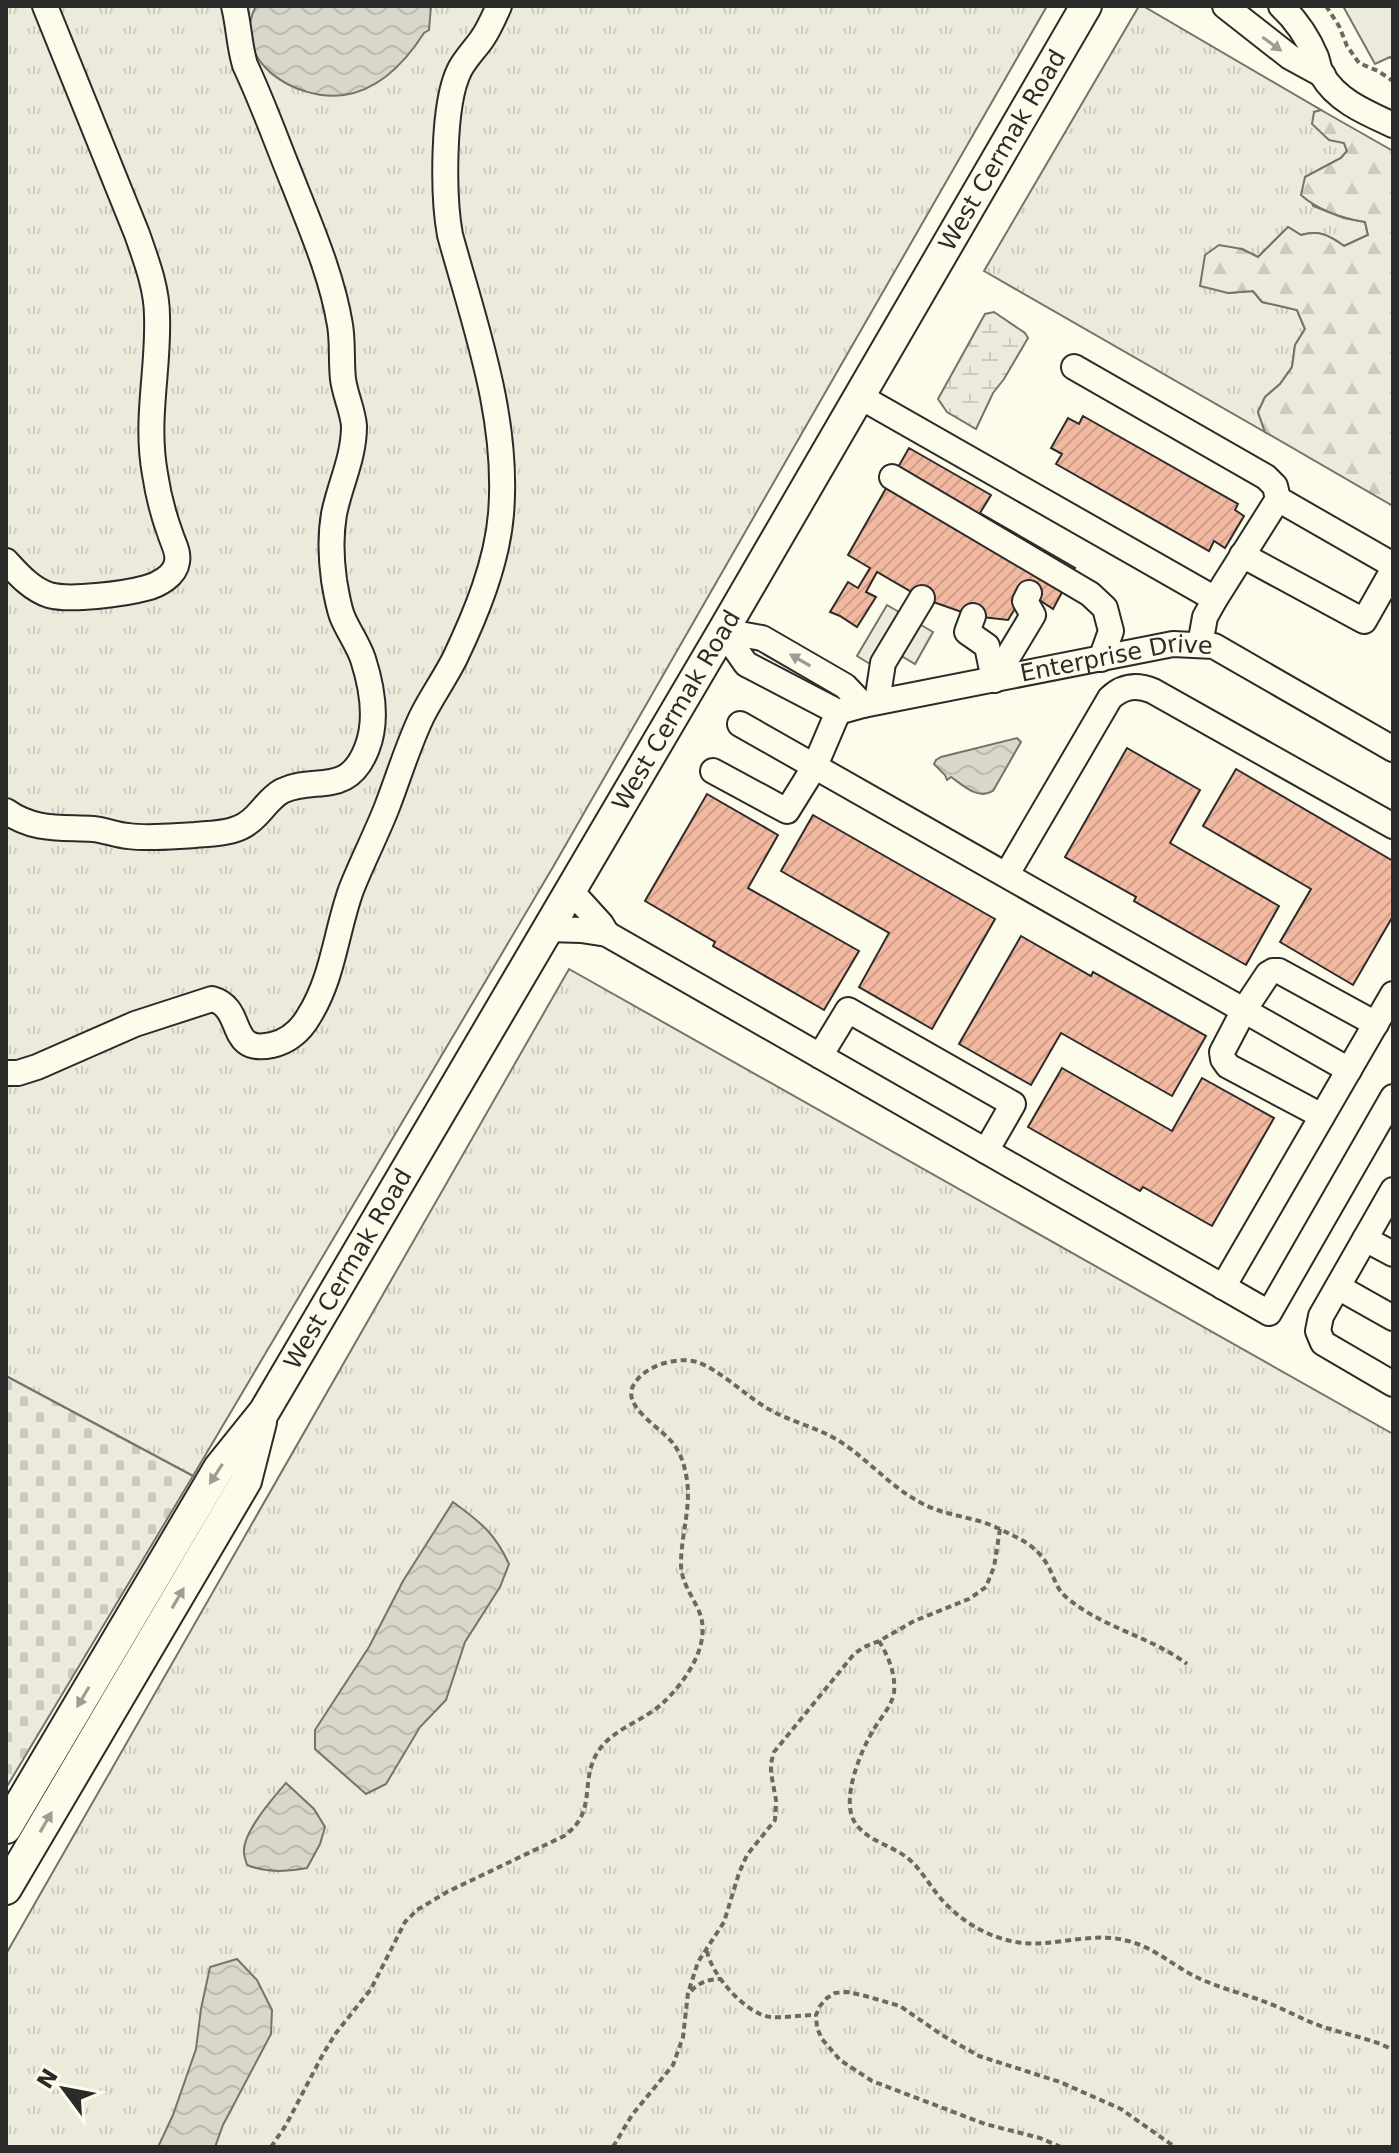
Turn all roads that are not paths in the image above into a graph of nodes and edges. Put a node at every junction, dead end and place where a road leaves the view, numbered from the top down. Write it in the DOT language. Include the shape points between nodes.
graph roads {
  1 [pos="45,6"];
  2 [pos="234,6"];
  3 [pos="499,6"];
  4 [pos="1086,6"];
  5 [pos="1225,6"];
  6 [pos="1281,6"];
  7 [pos="1323,75"];
  8 [pos="1393,125"];
  9 [pos="1074,367"];
  10 [pos="859,396"];
  11 [pos="892,477"];
  12 [pos="1278,499"];
  13 [pos="1242,555"];
  14 [pos="6,561"];
  15 [pos="1393,568"];
  16 [pos="1029,593"];
  17 [pos="922,598"];
  18 [pos="1215,599"];
  19 [pos="973,616"];
  20 [pos="723,631"];
  21 [pos="1200,645"];
  22 [pos="1101,659"];
  23 [pos="994,680"];
  24 [pos="870,704"];
  25 [pos="838,712"];
  26 [pos="740,724"];
  27 [pos="1393,749"];
  28 [pos="815,766"];
  29 [pos="713,771"];
  30 [pos="6,811"];
  31 [pos="1393,826"];
  32 [pos="1007,874"];
  33 [pos="571,891"];
  34 [pos="548,929"];
  35 [pos="607,934"];
  36 [pos="1393,994"];
  37 [pos="1244,1010"];
  38 [pos="1376,1024"];
  39 [pos="820,1056"];
  40 [pos="1349,1070"];
  41 [pos="6,1073"];
  42 [pos="1393,1097"];
  43 [pos="1322,1116"];
  44 [pos="986,1151"];
  45 [pos="1393,1191"];
  46 [pos="1365,1239"];
  47 [pos="1393,1254"];
  48 [pos="1223,1287"];
  49 [pos="1338,1287"];
  50 [pos="1393,1318"];
  51 [pos="1393,1384"];
  52 [pos="264,1412"];
  53 [pos="6,1828"];
  54 [pos="6,1889"];
  1 -- 14 [label="street" via="151,281 157,312 152,449 178,561 161,582 146,588 66,597 33,587"];
  2 -- 30 [label="street" via="245,65 317,242 340,326 343,381 354,421 351,459 334,514 332,564 341,615 363,658 372,696 367,749 360,763 335,783 284,790 247,824 224,833 130,837 28,824"];
  3 -- 41 [label="street" via="454,82 445,191 450,235 497,415 501,517 483,590 454,660 423,713 352,888 322,993 298,1032 269,1046 241,1038 228,1008 212,999 135,1024 37,1067"];
  4 -- 10 [label="main road, West Cermak Road"];
  5 -- 7 [label="street, one-way" via="1290,57"];
  6 -- 7 [label="street" via="1306,38"];
  7 -- 8 [label="street" via="1337,94"];
  9 -- 12 [label="street" via="1266,477"];
  10 -- 18 [label="street"];
  10 -- 20 [label="main road, West Cermak Road"];
  11 -- 22 [label="street" via="1090,594 1105,608 1111,631"];
  12 -- 13 [label="street"];
  12 -- 15 [label="street"];
  13 -- 15 [label="street" via="1364,621"];
  13 -- 18 [label="street"];
  16 -- 23 [label="street" via="1025,601 1033,615"];
  17 -- 24 [label="street" via="883,663"];
  18 -- 21 [label="street"];
  19 -- 23 [label="street" via="967,632 987,646"];
  24 -- 20 [label="street, one-way" via="762,638"];
  20 -- 25 [label="street" via="746,664"];
  20 -- 33 [label="main road, West Cermak Road"];
  21 -- 22 [label="street, Enterprise Drive" via="1173,644"];
  21 -- 27 [label="street, Enterprise Drive" via="1214,646"];
  22 -- 23 [label="street, Enterprise Drive"];
  23 -- 24 [label="street, Enterprise Drive"];
  24 -- 25 [label="street, Enterprise Drive"];
  25 -- 28 [label="street"];
  26 -- 28 [label="street"];
  28 -- 29 [label="street" via="787,811"];
  28 -- 32 [label="street"];
  31 -- 32 [label="street" via="1153,691 1133,686 1110,698"];
  32 -- 37 [label="street"];
  33 -- 34 [label="main road, West Cermak Road"];
  33 -- 35 [label="street"];
  34 -- 35 [label="street"];
  34 -- 52 [label="main road, West Cermak Road"];
  35 -- 39 [label="street"];
  36 -- 38 [label="street"];
  37 -- 38 [label="street" via="1268,974 1279,971"];
  37 -- 40 [label="street"];
  37 -- 43 [label="street" via="1222,1052 1228,1066"];
  38 -- 40 [label="street"];
  39 -- 44 [label="street"];
  39 -- 44 [label="street" via="848,1010 1013,1104"];
  40 -- 43 [label="street"];
  42 -- 48 [label="street" via="1269,1313"];
  43 -- 48 [label="street"];
  44 -- 48 [label="street"];
  45 -- 46 [label="street"];
  46 -- 47 [label="street"];
  46 -- 49 [label="street"];
  49 -- 50 [label="street"];
  49 -- 51 [label="street" via="1321,1316 1318,1331 1323,1343"];
  52 -- 53 [label="main road, West Cermak Road, one-way" via="219,1468"];
  54 -- 52 [label="main road, West Cermak Road, one-way" via="246,1481"];
}
